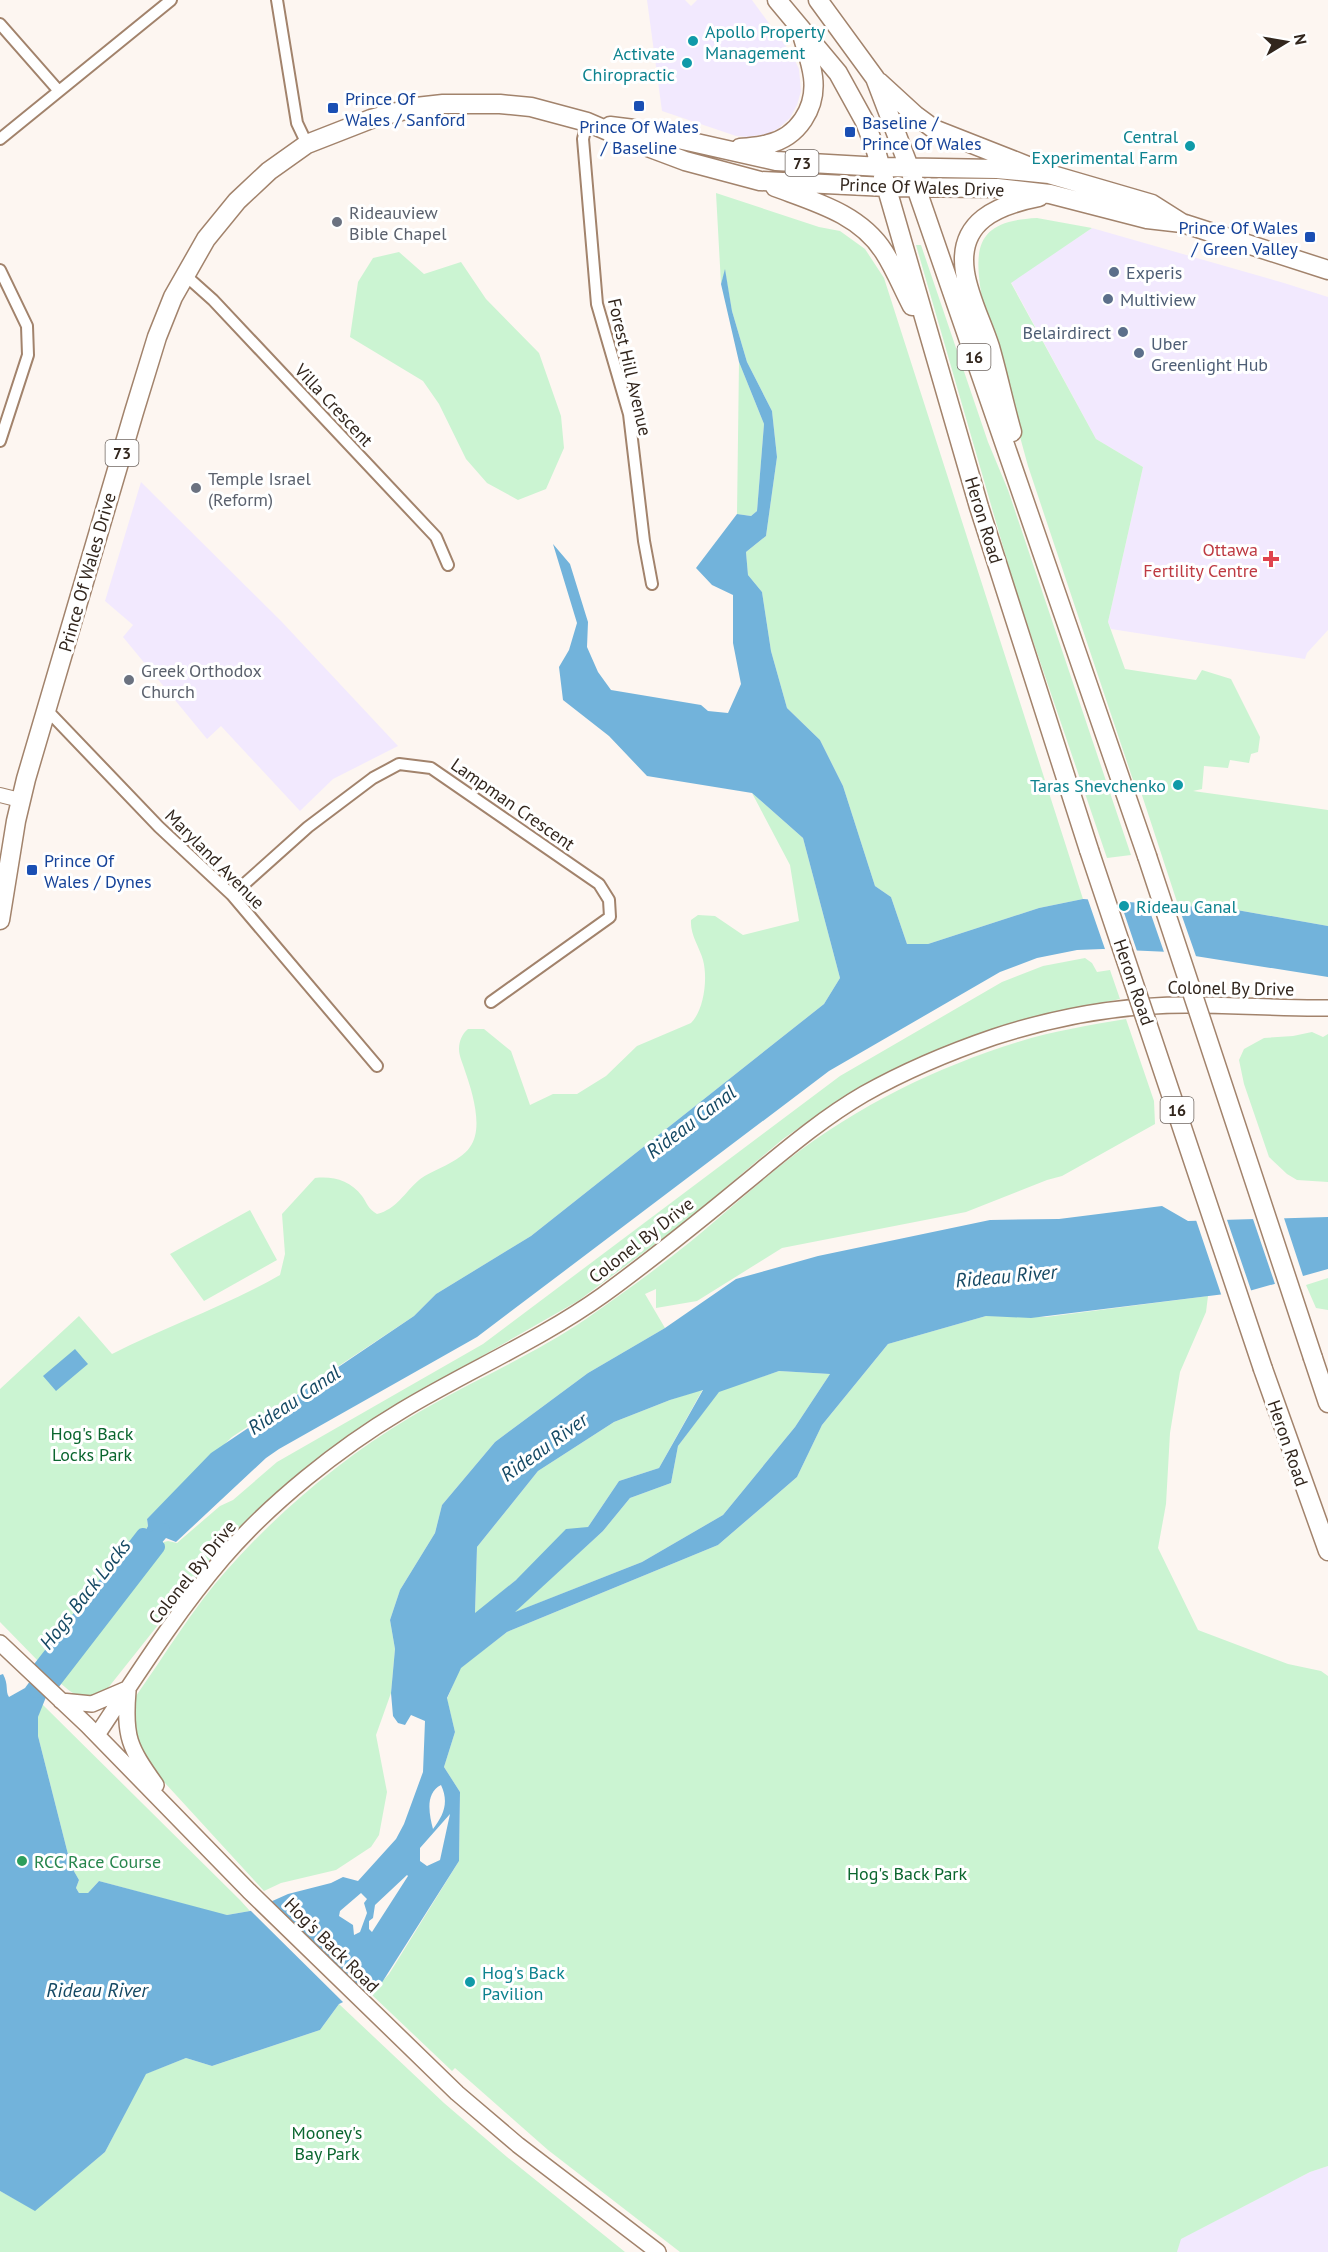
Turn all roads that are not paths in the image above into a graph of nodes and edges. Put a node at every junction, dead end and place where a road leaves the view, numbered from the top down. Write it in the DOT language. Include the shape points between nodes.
graph roads {
  1 [pos="171,0"];
  2 [pos="277,0"];
  3 [pos="777,0"];
  4 [pos="818,0"];
  5 [pos="0,24"];
  6 [pos="800,26"];
  7 [pos="875,78"];
  8 [pos="58,90"];
  9 [pos="591,123"];
  10 [pos="0,139"];
  11 [pos="691,141"];
  12 [pos="307,144"];
  13 [pos="723,150"];
  14 [pos="685,161"];
  15 [pos="881,167"];
  16 [pos="909,167"];
  17 [pos="1049,174"];
  18 [pos="760,181"];
  19 [pos="887,187"];
  20 [pos="915,187"];
  21 [pos="1050,194"];
  22 [pos="1182,223"];
  23 [pos="0,270"];
  24 [pos="1328,270"];
  25 [pos="184,275"];
  26 [pos="931,343"];
  27 [pos="0,441"];
  28 [pos="1034,528"];
  29 [pos="448,566"];
  30 [pos="652,584"];
  31 [pos="46,709"];
  32 [pos="0,795"];
  33 [pos="20,800"];
  34 [pos="232,895"];
  35 [pos="0,920"];
  36 [pos="491,1002"];
  37 [pos="1328,1008"];
  38 [pos="378,1066"];
  39 [pos="1328,1403"];
  40 [pos="1328,1551"];
  41 [pos="1,1644"];
  42 [pos="128,1688"];
  43 [pos="61,1701"];
  44 [pos="97,1735"];
  45 [pos="182,1822"];
  46 [pos="658,2252"];
  1 -- 8 [label="street"];
  2 -- 12 [label="street" via="297,123"];
  3 -- 6 [label="main road, 16"];
  4 -- 7 [label="main road, 16"];
  5 -- 8 [label="street"];
  6 -- 13 [label="main road" via="813,84 807,114 794,131 774,142"];
  6 -- 15 [label="main road, 16" via="849,90"];
  7 -- 16 [label="main road, 16"];
  7 -- 17 [label="main road" via="934,129"];
  8 -- 10 [label="street"];
  9 -- 11 [label="main road, Prince Of Wales Drive / 73"];
  9 -- 12 [label="main road, Prince Of Wales Drive / 73" via="531,107 429,105 371,119"];
  9 -- 14 [label="main road, Prince Of Wales Drive / 73"];
  9 -- 30 [label="street, Forest Hill Avenue" via="583,139 597,304 629,414"];
  11 -- 13 [label="main road, Prince Of Wales Drive / 73"];
  11 -- 14 [label="main road"];
  12 -- 25 [label="main road, Prince Of Wales Drive / 73" via="268,171 237,201 211,232"];
  13 -- 15 [label="main road, Prince Of Wales Drive / 73" via="795,163"];
  14 -- 18 [label="main road, Prince Of Wales Drive / 73"];
  15 -- 16 [label="main road, Prince Of Wales Drive / 73"];
  15 -- 19 [label="main road, Heron Road / 16"];
  16 -- 17 [label="main road, Prince Of Wales Drive / 73"];
  16 -- 20 [label="main road, 16"];
  17 -- 22 [label="main road, Prince Of Wales Drive / 73" via="1152,204"];
  18 -- 19 [label="main road, Prince Of Wales Drive / 73"];
  18 -- 26 [label="main road" via="847,217 875,239"];
  19 -- 20 [label="main road, Prince Of Wales Drive / 73"];
  19 -- 26 [label="main road, Heron Road / 16"];
  20 -- 21 [label="main road, Prince Of Wales Drive / 73" via="997,188"];
  20 -- 28 [label="main road, 16"];
  21 -- 22 [label="main road, Prince Of Wales Drive / 73" via="1147,219"];
  21 -- 28 [label="main road" via="1001,206 985,216 968,238 964,261 990,347"];
  22 -- 24 [label="main road, Prince Of Wales Drive / 73"];
  23 -- 27 [label="street" via="27,326 28,355"];
  25 -- 29 [label="street, Villa Crescent" via="221,308 436,537"];
  25 -- 31 [label="main road, Prince Of Wales Drive / 73" via="157,337"];
  26 -- 40 [label="main road, Heron Road / 16, bridge" via="1089,850 1263,1370"];
  28 -- 39 [label="main road, 16, bridge"];
  31 -- 33 [label="main road, Prince Of Wales Drive / 73"];
  31 -- 34 [label="street, Maryland Avenue" via="159,827"];
  32 -- 33 [label="street"];
  33 -- 35 [label="main road, Prince Of Wales Drive / 73"];
  34 -- 36 [label="street, Lampman Crescent" via="308,827 373,778 399,764 431,768 599,884 609,900 610,916"];
  34 -- 38 [label="street, Maryland Avenue"];
  37 -- 42 [label="main road, Colonel By Drive" via="1180,1005 1092,1013 995,1037 942,1056 865,1094 798,1139 600,1297 401,1411 295,1488 224,1557"];
  41 -- 43 [label="main road, Hog's Back Road"];
  42 -- 43 [label="main road" via="98,1703"];
  42 -- 44 [label="main road, Colonel By Drive"];
  42 -- 45 [label="main road" via="129,1737 140,1762"];
  43 -- 44 [label="main road, Hog's Back Road"];
  44 -- 45 [label="main road, Hog's Back Road"];
  45 -- 46 [label="main road, Hog's Back Road" via="457,2093"];
}
